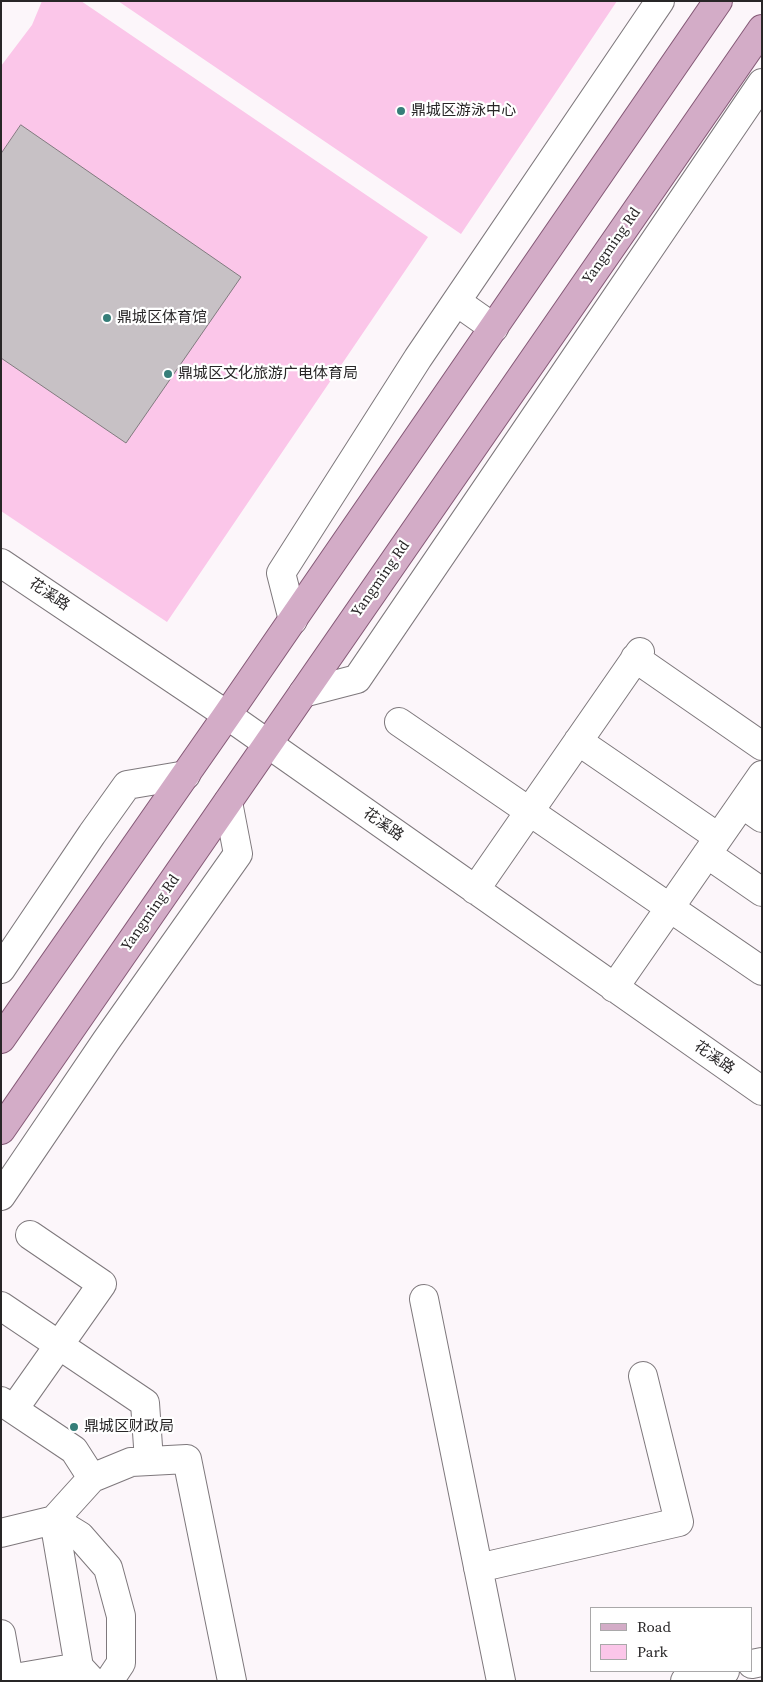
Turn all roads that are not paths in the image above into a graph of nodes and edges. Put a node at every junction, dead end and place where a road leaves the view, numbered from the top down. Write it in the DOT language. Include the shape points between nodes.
graph roads {
  1 [pos="660,1"];
  2 [pos="718,1"];
  3 [pos="762,29"];
  4 [pos="762,83"];
  5 [pos="457,302"];
  6 [pos="494,328"];
  7 [pos="472,448"];
  8 [pos="499,468"];
  9 [pos="1,563"];
  10 [pos="293,620"];
  11 [pos="302,694"];
  12 [pos="227,716"];
  13 [pos="399,722"];
  14 [pos="578,741"];
  15 [pos="267,745"];
  16 [pos="762,746"];
  17 [pos="186,775"];
  18 [pos="762,775"];
  19 [pos="228,802"];
  20 [pos="529,811"];
  21 [pos="752,811"];
  22 [pos="712,846"];
  23 [pos="475,890"];
  24 [pos="762,892"];
  25 [pos="670,908"];
  26 [pos="1,969"];
  27 [pos="762,971"];
  28 [pos="614,988"];
  29 [pos="1,1039"];
  30 [pos="762,1092"];
  31 [pos="1,1130"];
  32 [pos="1,1196"];
  33 [pos="30,1234"];
  34 [pos="424,1299"];
  35 [pos="1,1306"];
  36 [pos="58,1345"];
  37 [pos="643,1376"];
  38 [pos="7,1405"];
  39 [pos="149,1461"];
  40 [pos="92,1478"];
  41 [pos="54,1520"];
  42 [pos="1,1534"];
  43 [pos="478,1568"];
  44 [pos="1,1634"];
  45 [pos="721,1672"];
  46 [pos="85,1674"];
  47 [pos="5,1680"];
  48 [pos="108,1681"];
  49 [pos="232,1681"];
  50 [pos="501,1681"];
  51 [pos="684,1681"];
  1 -- 5 [label="street"];
  2 -- 6 [label="main road"];
  3 -- 7 [label="main road, Yangming Rd"];
  4 -- 8 [label="street"];
  5 -- 6 [label="street"];
  5 -- 10 [label="street" via="281,573"];
  6 -- 10 [label="main road"];
  7 -- 8 [label="street"];
  7 -- 11 [label="main road, Yangming Rd"];
  8 -- 11 [label="street" via="357,679"];
  9 -- 12 [label="street, 花溪路"];
  10 -- 12 [label="main road"];
  11 -- 15 [label="main road, Yangming Rd"];
  12 -- 15 [label="street, 花溪路"];
  12 -- 17 [label="main road"];
  13 -- 20 [label="street"];
  14 -- 16 [label="street" via="638,655"];
  14 -- 20 [label="street"];
  14 -- 22 [label="street"];
  15 -- 19 [label="main road, Yangming Rd"];
  15 -- 23 [label="street, 花溪路"];
  17 -- 26 [label="street" via="127,785"];
  17 -- 29 [label="main road"];
  18 -- 21 [label="street"];
  19 -- 31 [label="main road, Yangming Rd"];
  19 -- 32 [label="street" via="238,854"];
  20 -- 23 [label="street"];
  20 -- 25 [label="street"];
  21 -- 22 [label="street"];
  22 -- 24 [label="street"];
  22 -- 25 [label="street"];
  23 -- 28 [label="street, 花溪路"];
  25 -- 27 [label="street"];
  25 -- 28 [label="street"];
  28 -- 30 [label="street, 花溪路"];
  33 -- 36 [label="street" via="102,1284"];
  34 -- 43 [label="street"];
  35 -- 36 [label="street"];
  36 -- 38 [label="street"];
  36 -- 39 [label="street" via="145,1403"];
  37 -- 43 [label="street" via="679,1522"];
  38 -- 40 [label="street" via="74,1450"];
  39 -- 40 [label="street" via="131,1462"];
  39 -- 49 [label="street" via="187,1459"];
  40 -- 41 [label="street"];
  41 -- 42 [label="street"];
  41 -- 46 [label="street"];
  41 -- 48 [label="street" via="80,1536 108,1568 121,1616 121,1663"];
  43 -- 50 [label="street"];
  44 -- 47 [label="street"];
  45 -- 51 [label="street"];
  46 -- 47 [label="street"];
}
